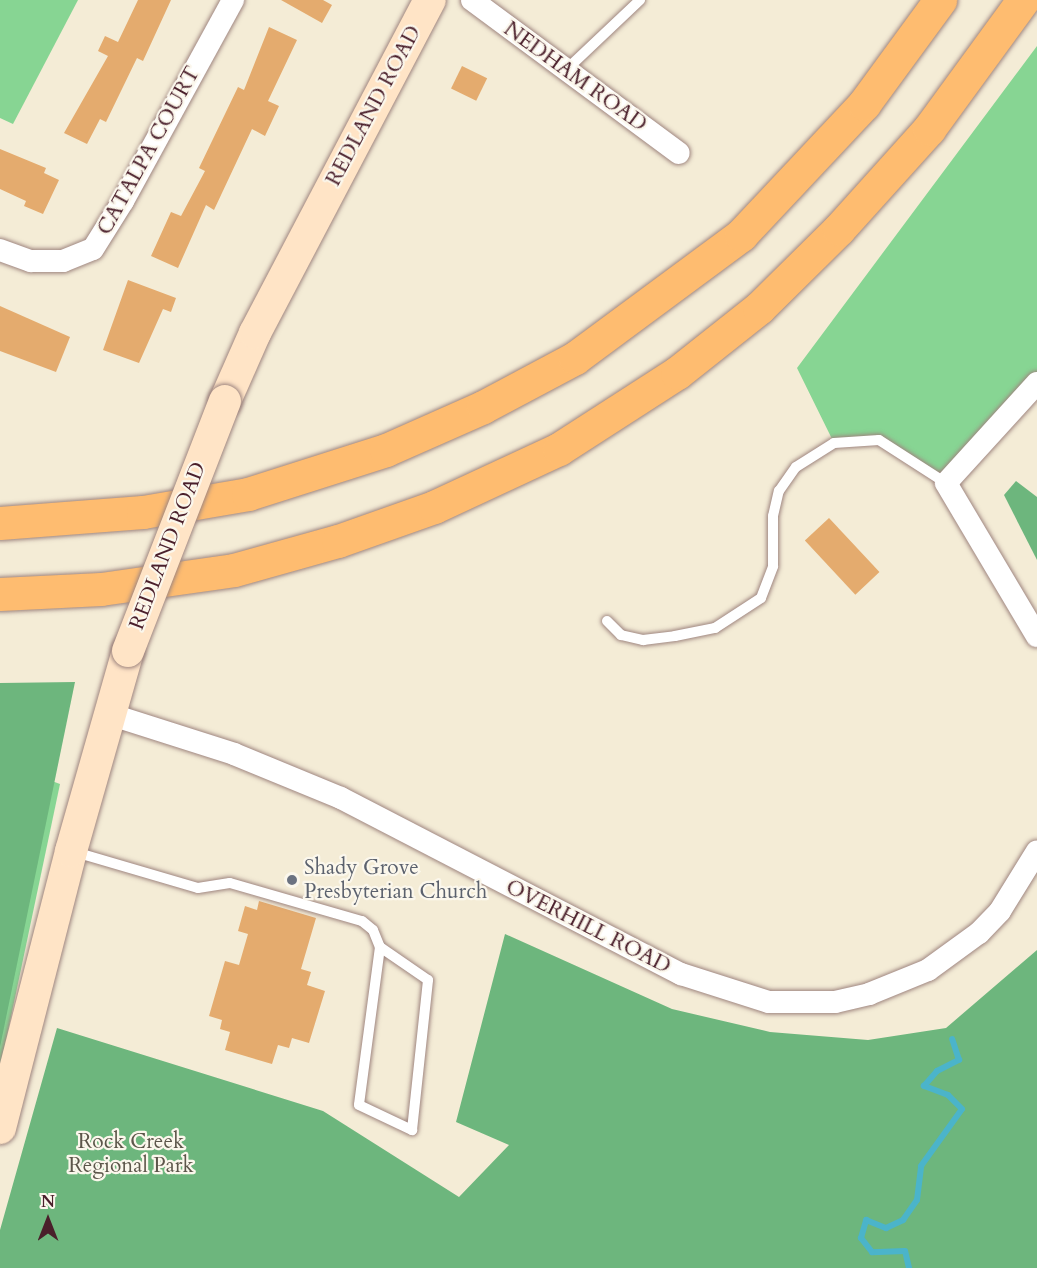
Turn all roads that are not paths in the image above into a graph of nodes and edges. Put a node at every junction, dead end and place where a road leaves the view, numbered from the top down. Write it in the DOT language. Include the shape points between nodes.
graph roads {
  1 [pos="233,0"];
  2 [pos="430,0"];
  3 [pos="472,0"];
  4 [pos="640,0"];
  5 [pos="940,0"];
  6 [pos="1023,0"];
  7 [pos="566,70"];
  8 [pos="679,153"];
  9 [pos="0,250"];
  10 [pos="1037,384"];
  11 [pos="946,483"];
  12 [pos="0,523"];
  13 [pos="0,594"];
  14 [pos="607,621"];
  15 [pos="1037,636"];
  16 [pos="109,714"];
  17 [pos="71,851"];
  18 [pos="1037,851"];
  19 [pos="380,947"];
  20 [pos="0,1128"];
  1 -- 9 [label="street, CATALPA COURT" via="93,249 63,261 31,261"];
  2 -- 16 [label="main road, REDLAND ROAD, bridge" via="255,333 128,651"];
  3 -- 7 [label="street, NEDHAM ROAD"];
  4 -- 7 [label="lane"];
  5 -- 12 [label="highway" via="864,104 741,236 575,358 483,407 386,450 248,494 143,512"];
  6 -- 13 [label="highway" via="929,129 839,229 759,308 677,373 559,449 434,507 338,541 234,570 101,589"];
  7 -- 8 [label="street, NEDHAM ROAD"];
  10 -- 11 [label="street"];
  11 -- 14 [label="lane" via="879,440 834,443 796,466 779,491 773,516 773,566 760,598 715,628 675,636 643,640 621,635"];
  11 -- 15 [label="street"];
  16 -- 17 [label="main road, REDLAND ROAD"];
  16 -- 18 [label="street, OVERHILL ROAD" via="234,754 341,798 681,974 769,1002 835,1002 869,994 928,970 979,933 1000,912"];
  17 -- 19 [label="lane" via="198,888 230,883 362,921 373,930"];
  17 -- 20 [label="main road, REDLAND ROAD"];
  19 -- 19 [label="lane" via="359,1105 412,1130 428,980"];
}
